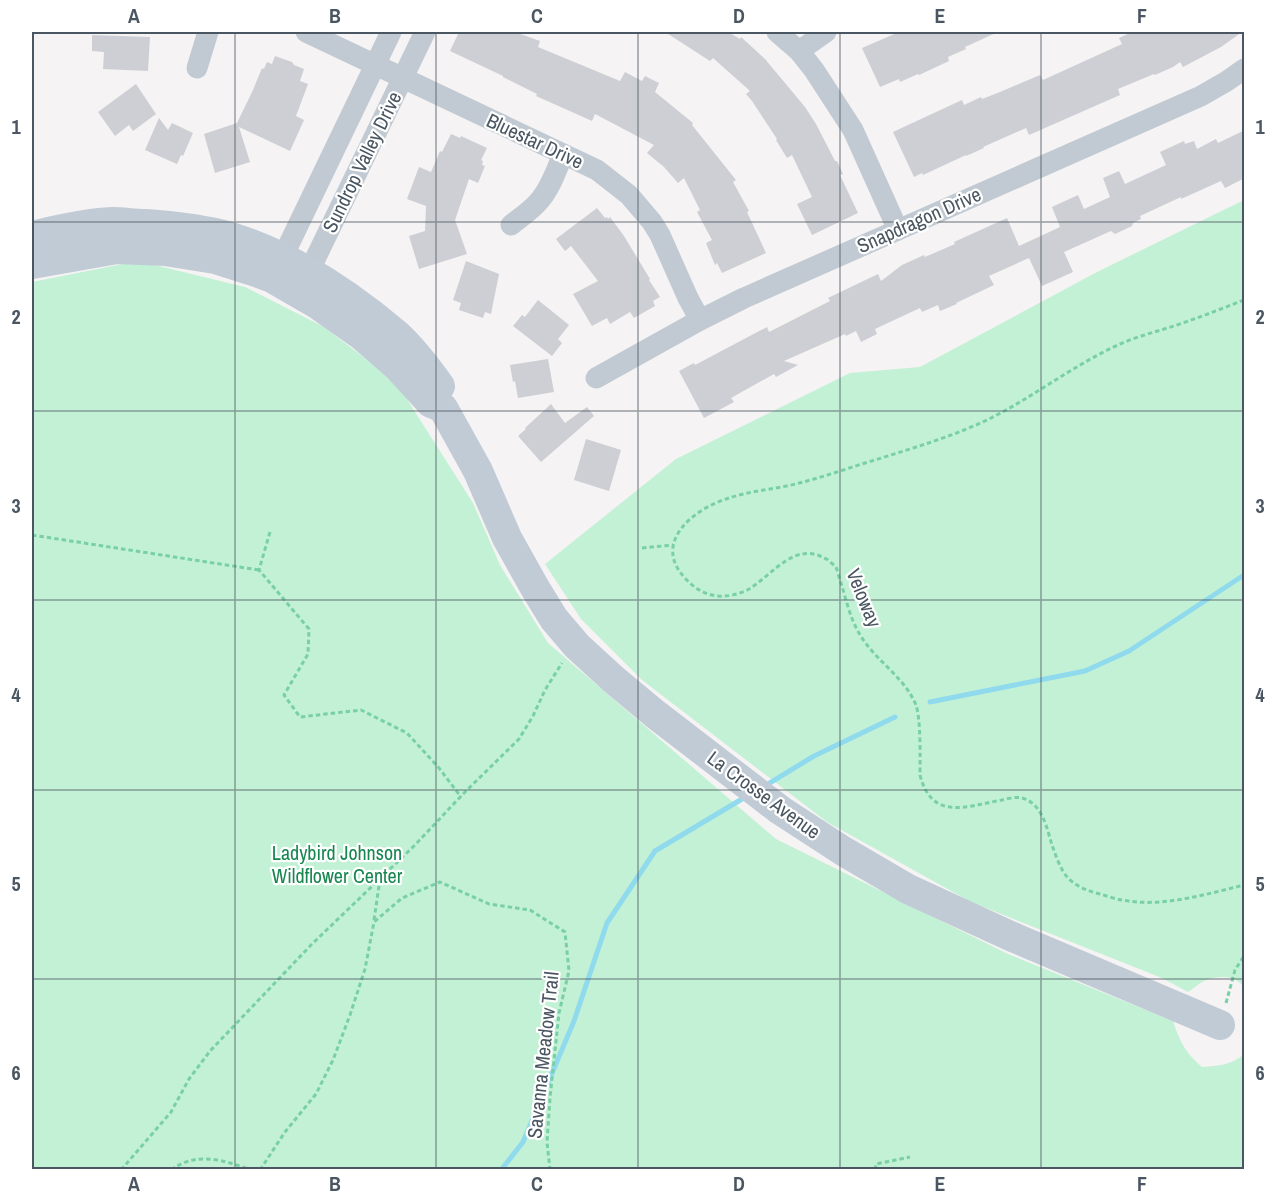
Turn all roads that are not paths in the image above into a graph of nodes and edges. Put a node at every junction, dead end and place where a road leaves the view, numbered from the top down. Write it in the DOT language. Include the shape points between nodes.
graph roads {
  1 [pos="208,32"];
  2 [pos="306,32"];
  3 [pos="390,32"];
  4 [pos="424,32"];
  5 [pos="777,32"];
  6 [pos="826,32"];
  7 [pos="799,51"];
  8 [pos="375,64"];
  9 [pos="197,68"];
  10 [pos="1245,69"];
  11 [pos="403,78"];
  12 [pos="563,154"];
  13 [pos="511,225"];
  14 [pos="898,230"];
  15 [pos="32,236"];
  16 [pos="32,264"];
  17 [pos="277,268"];
  18 [pos="304,282"];
  19 [pos="700,320"];
  20 [pos="596,378"];
  21 [pos="1220,1025"];
  1 -- 9 [label="street"];
  2 -- 8 [label="street, Bluestar Drive"];
  3 -- 8 [label="street, Sundrop Valley Drive"];
  4 -- 11 [label="street, Sundrop Valley Drive"];
  5 -- 7 [label="street"];
  6 -- 7 [label="street"];
  7 -- 14 [label="street" via="853,130"];
  8 -- 11 [label="street, Bluestar Drive"];
  8 -- 17 [label="street, Sundrop Valley Drive"];
  10 -- 14 [label="street, Snapdragon Drive" via="1201,96"];
  11 -- 12 [label="street, Bluestar Drive"];
  11 -- 18 [label="street, Sundrop Valley Drive"];
  12 -- 13 [label="street" via="541,199"];
  12 -- 19 [label="street, Bluestar Drive" via="597,170 643,210 660,235"];
  14 -- 19 [label="street, Snapdragon Drive"];
  15 -- 17 [label="street, La Crosse Avenue" via="112,222 187,228 230,237"];
  16 -- 17 [label="street, La Crosse Avenue" via="117,249 215,259 253,271"];
  17 -- 18 [label="street, La Crosse Avenue"];
  18 -- 21 [label="street, La Crosse Avenue" via="398,367 431,403 444,408 478,471 507,538 555,619 578,646 655,714 780,810 908,889"];
  19 -- 20 [label="street, Snapdragon Drive"];
}
